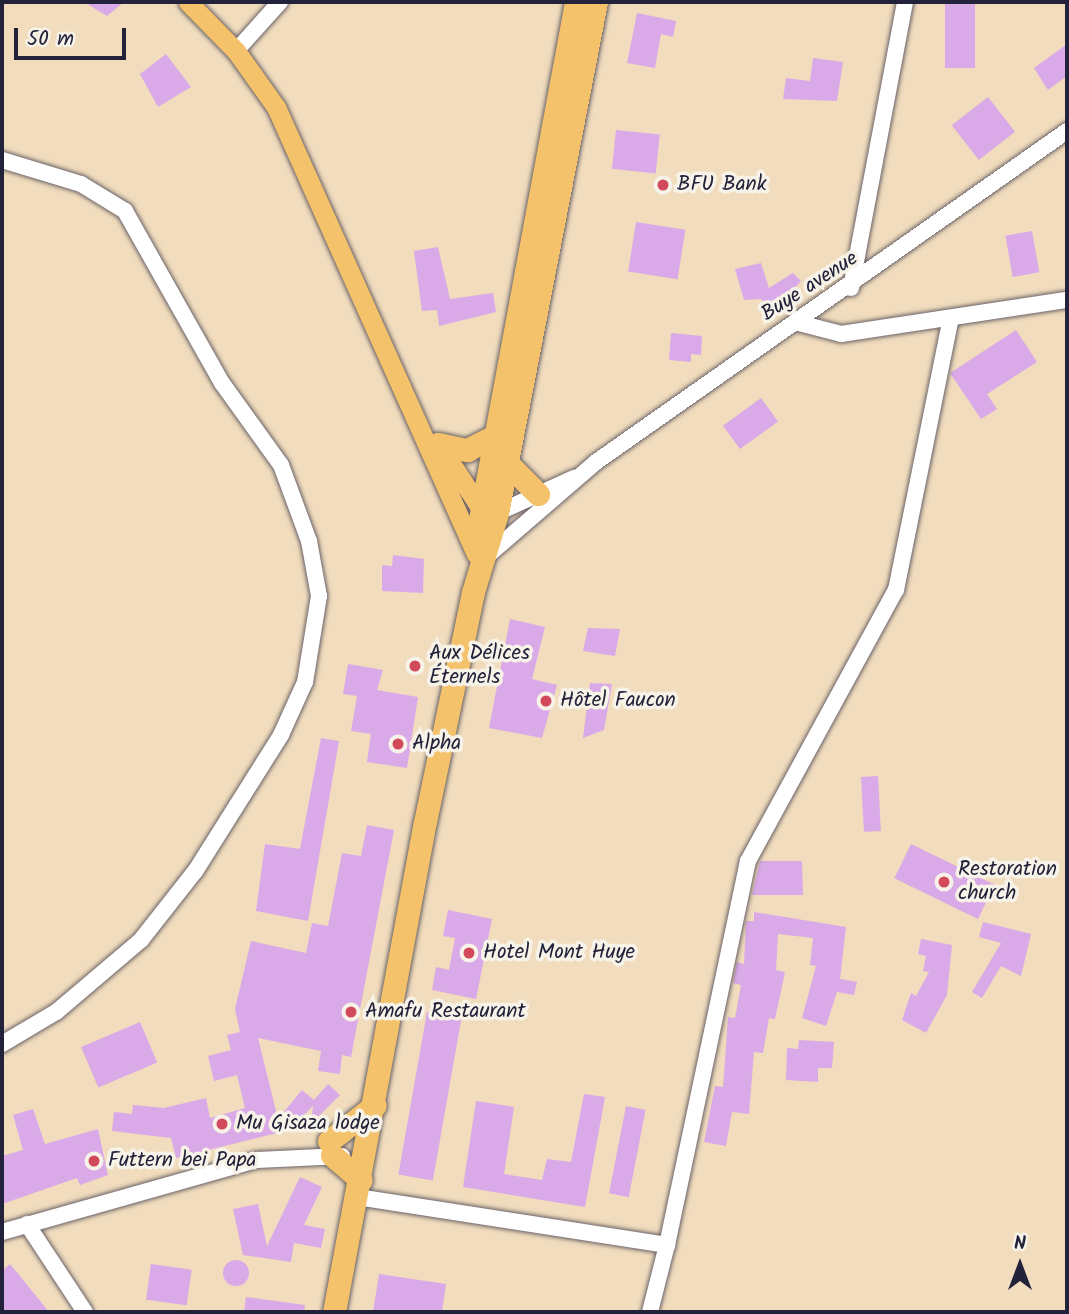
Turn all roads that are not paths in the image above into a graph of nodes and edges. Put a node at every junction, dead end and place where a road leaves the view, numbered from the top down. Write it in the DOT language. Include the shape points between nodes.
graph roads {
  1 [pos="188,2"];
  2 [pos="280,2"];
  3 [pos="576,2"];
  4 [pos="596,2"];
  5 [pos="905,2"];
  6 [pos="236,51"];
  7 [pos="1067,131"];
  8 [pos="2,160"];
  9 [pos="851,288"];
  10 [pos="1067,300"];
  11 [pos="950,321"];
  12 [pos="795,322"];
  13 [pos="519,356"];
  14 [pos="432,436"];
  15 [pos="495,436"];
  16 [pos="507,463"];
  17 [pos="576,477"];
  18 [pos="538,494"];
  19 [pos="489,511"];
  20 [pos="480,555"];
  21 [pos="2,1044"];
  22 [pos="375,1105"];
  23 [pos="331,1148"];
  24 [pos="368,1149"];
  25 [pos="359,1189"];
  26 [pos="27,1224"];
  27 [pos="2,1232"];
  28 [pos="667,1245"];
  29 [pos="85,1312"];
  30 [pos="334,1312"];
  31 [pos="650,1312"];
  1 -- 6 [label="main road"];
  2 -- 6 [label="street"];
  3 -- 13 [label="highway"];
  4 -- 13 [label="highway"];
  5 -- 9 [label="street"];
  6 -- 14 [label="main road" via="298,149"];
  7 -- 9 [label="street, Buye avenue"];
  8 -- 21 [label="street" via="81,184 125,211 222,383 281,465 309,541 319,596 314,642 295,703 196,870 141,940 56,1012"];
  9 -- 12 [label="street, Buye avenue"];
  10 -- 11 [label="street"];
  11 -- 12 [label="street" via="841,334"];
  11 -- 28 [label="street" via="896,590 748,861"];
  12 -- 17 [label="street, Buye avenue"];
  13 -- 15 [label="highway"];
  13 -- 16 [label="highway"];
  14 -- 15 [label="highway" via="467,450"];
  14 -- 19 [label="main road"];
  14 -- 20 [label="main road"];
  15 -- 19 [label="highway"];
  16 -- 18 [label="highway"];
  16 -- 19 [label="highway"];
  17 -- 18 [label="street"];
  17 -- 20 [label="street"];
  18 -- 19 [label="street"];
  19 -- 20 [label="highway"];
  20 -- 22 [label="highway"];
  22 -- 23 [label="highway"];
  22 -- 24 [label="highway"];
  23 -- 24 [label="street"];
  23 -- 25 [label="highway"];
  23 -- 26 [label="street"];
  24 -- 25 [label="highway"];
  25 -- 28 [label="street"];
  25 -- 30 [label="highway"];
  26 -- 27 [label="street"];
  26 -- 29 [label="street"];
  28 -- 31 [label="street"];
}
